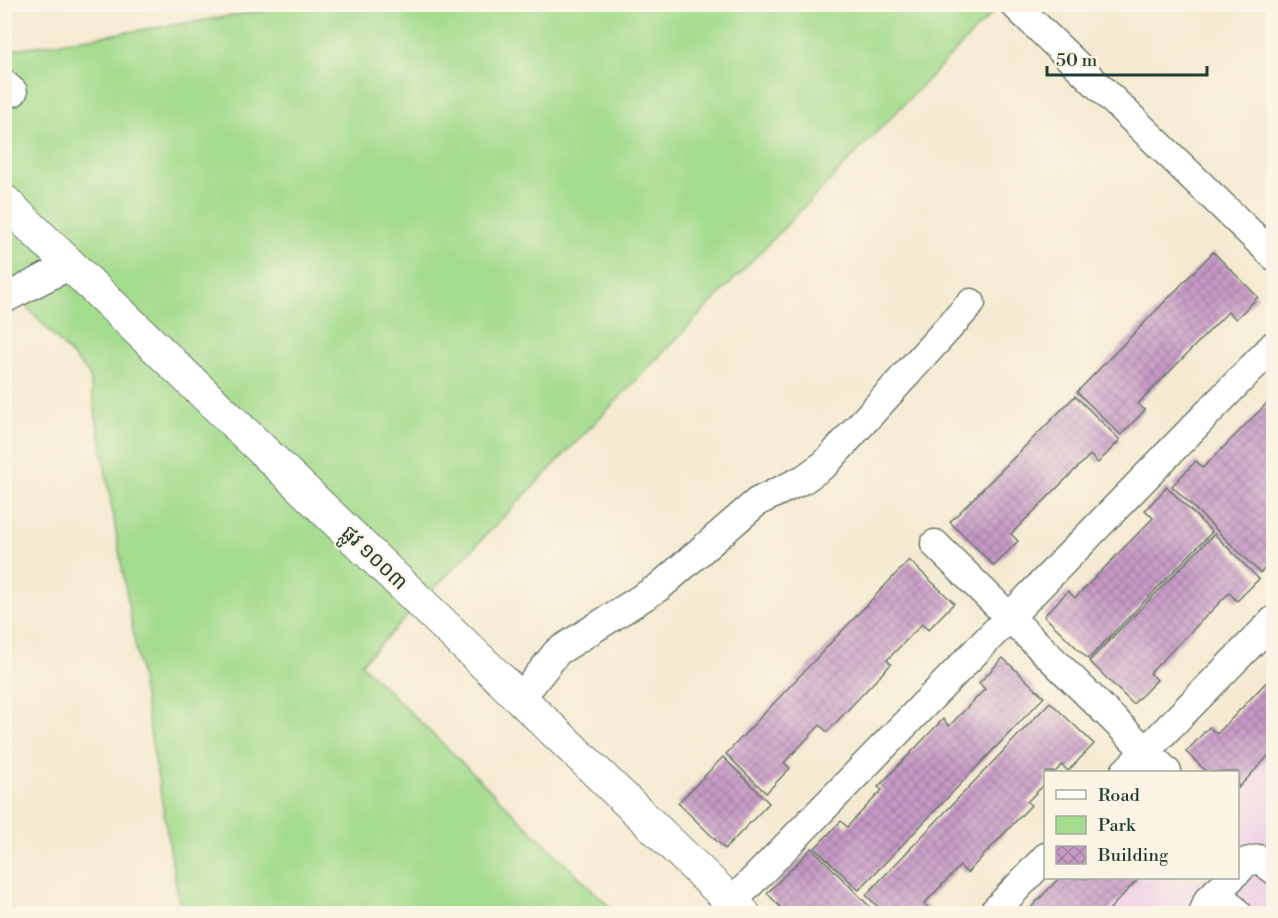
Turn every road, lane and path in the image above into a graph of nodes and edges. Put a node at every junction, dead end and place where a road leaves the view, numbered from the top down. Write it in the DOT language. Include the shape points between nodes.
graph roads {
  1 [pos="1014,4"];
  2 [pos="8,211"];
  3 [pos="1274,256"];
  4 [pos="70,265"];
  5 [pos="4,300"];
  6 [pos="971,303"];
  7 [pos="1274,345"];
  8 [pos="935,544"];
  9 [pos="1008,616"];
  10 [pos="1274,620"];
  11 [pos="520,699"];
  12 [pos="1145,751"];
  13 [pos="1126,771"];
  14 [pos="1166,771"];
  15 [pos="1044,859"];
  16 [pos="1239,870"];
  17 [pos="1274,870"];
  18 [pos="1217,894"];
  19 [pos="738,908"];
  20 [pos="992,914"];
  21 [pos="1238,914"];
  1 -- 3 [label="street"];
  2 -- 4 [label="main road, ផ្លូវ ១០០៣"];
  4 -- 5 [label="street"];
  4 -- 11 [label="main road, ផ្លូវ ១០០៣"];
  6 -- 11 [label="street" via="825,464 757,502 659,587 557,652"];
  7 -- 9 [label="street"];
  8 -- 9 [label="street"];
  9 -- 12 [label="street"];
  9 -- 19 [label="street"];
  10 -- 12 [label="street"];
  11 -- 19 [label="main road, ផ្លូវ ១០០៣"];
  12 -- 13 [label="street"];
  12 -- 14 [label="street"];
  15 -- 20 [label="street"];
  16 -- 17 [label="street" via="1246,862 1259,859"];
  18 -- 21 [label="street"];
}
